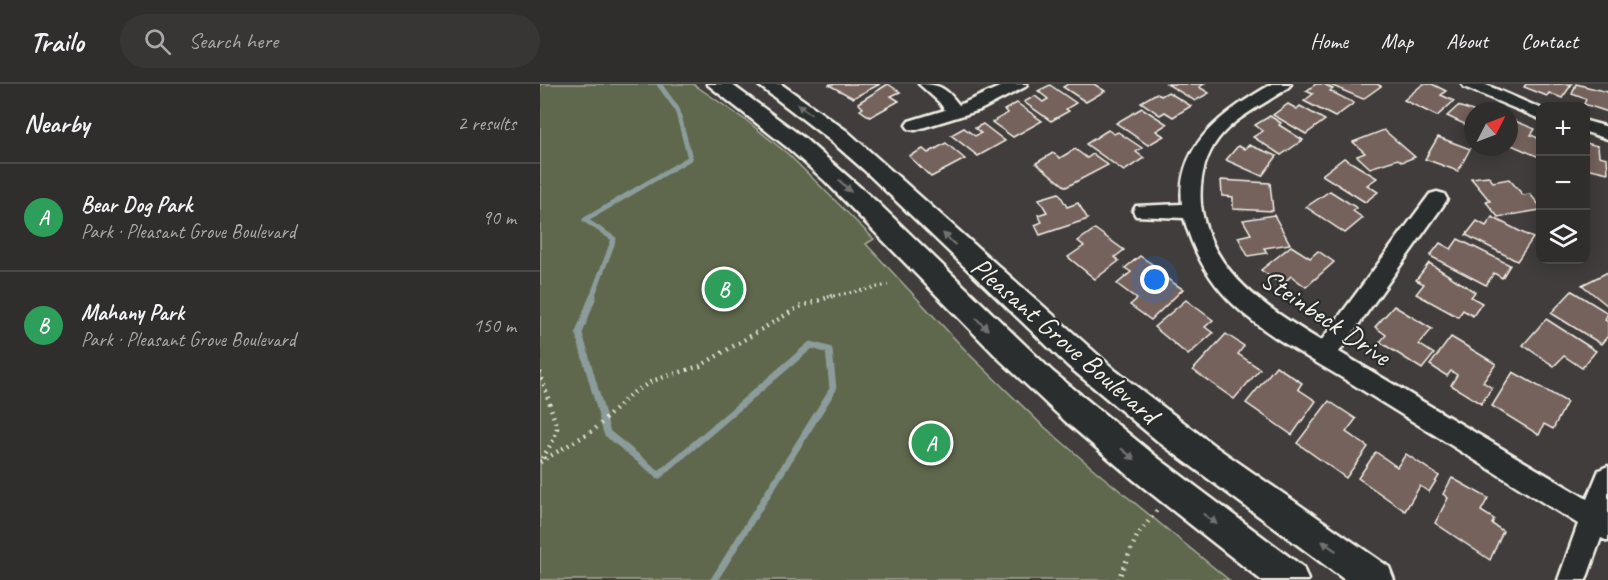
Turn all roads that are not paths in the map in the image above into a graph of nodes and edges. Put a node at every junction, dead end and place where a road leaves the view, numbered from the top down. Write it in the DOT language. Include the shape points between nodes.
graph roads {
  1 [pos="717,84"];
  2 [pos="767,84"];
  3 [pos="927,84"];
  4 [pos="1019,84"];
  5 [pos="1283,84"];
  6 [pos="1470,84"];
  7 [pos="954,111"];
  8 [pos="1536,112"];
  9 [pos="915,124"];
  10 [pos="1590,128"];
  11 [pos="1608,133"];
  12 [pos="1437,199"];
  13 [pos="1143,211"];
  14 [pos="1191,211"];
  15 [pos="1324,355"];
  16 [pos="1608,480"];
  17 [pos="1601,522"];
  18 [pos="1290,580"];
  19 [pos="1376,580"];
  20 [pos="1572,580"];
  1 -- 18 [label="main road, Pleasant Grove Boulevard, one-way" via="825,166 1034,375 1172,490"];
  19 -- 2 [label="main road, Pleasant Grove Boulevard, one-way" via="1236,481 1105,380 982,271 884,176 826,126"];
  3 -- 7 [label="street"];
  4 -- 7 [label="street" via="974,106"];
  5 -- 14 [label="street, Steinbeck Drive" via="1212,135 1195,166"];
  6 -- 8 [label="street"];
  7 -- 9 [label="street"];
  10 -- 11 [label="street"];
  12 -- 15 [label="street"];
  13 -- 14 [label="street"];
  14 -- 15 [label="street, Steinbeck Drive" via="1218,272 1234,292"];
  15 -- 17 [label="street, Steinbeck Drive"];
  16 -- 17 [label="street"];
  17 -- 20 [label="street"];
}
